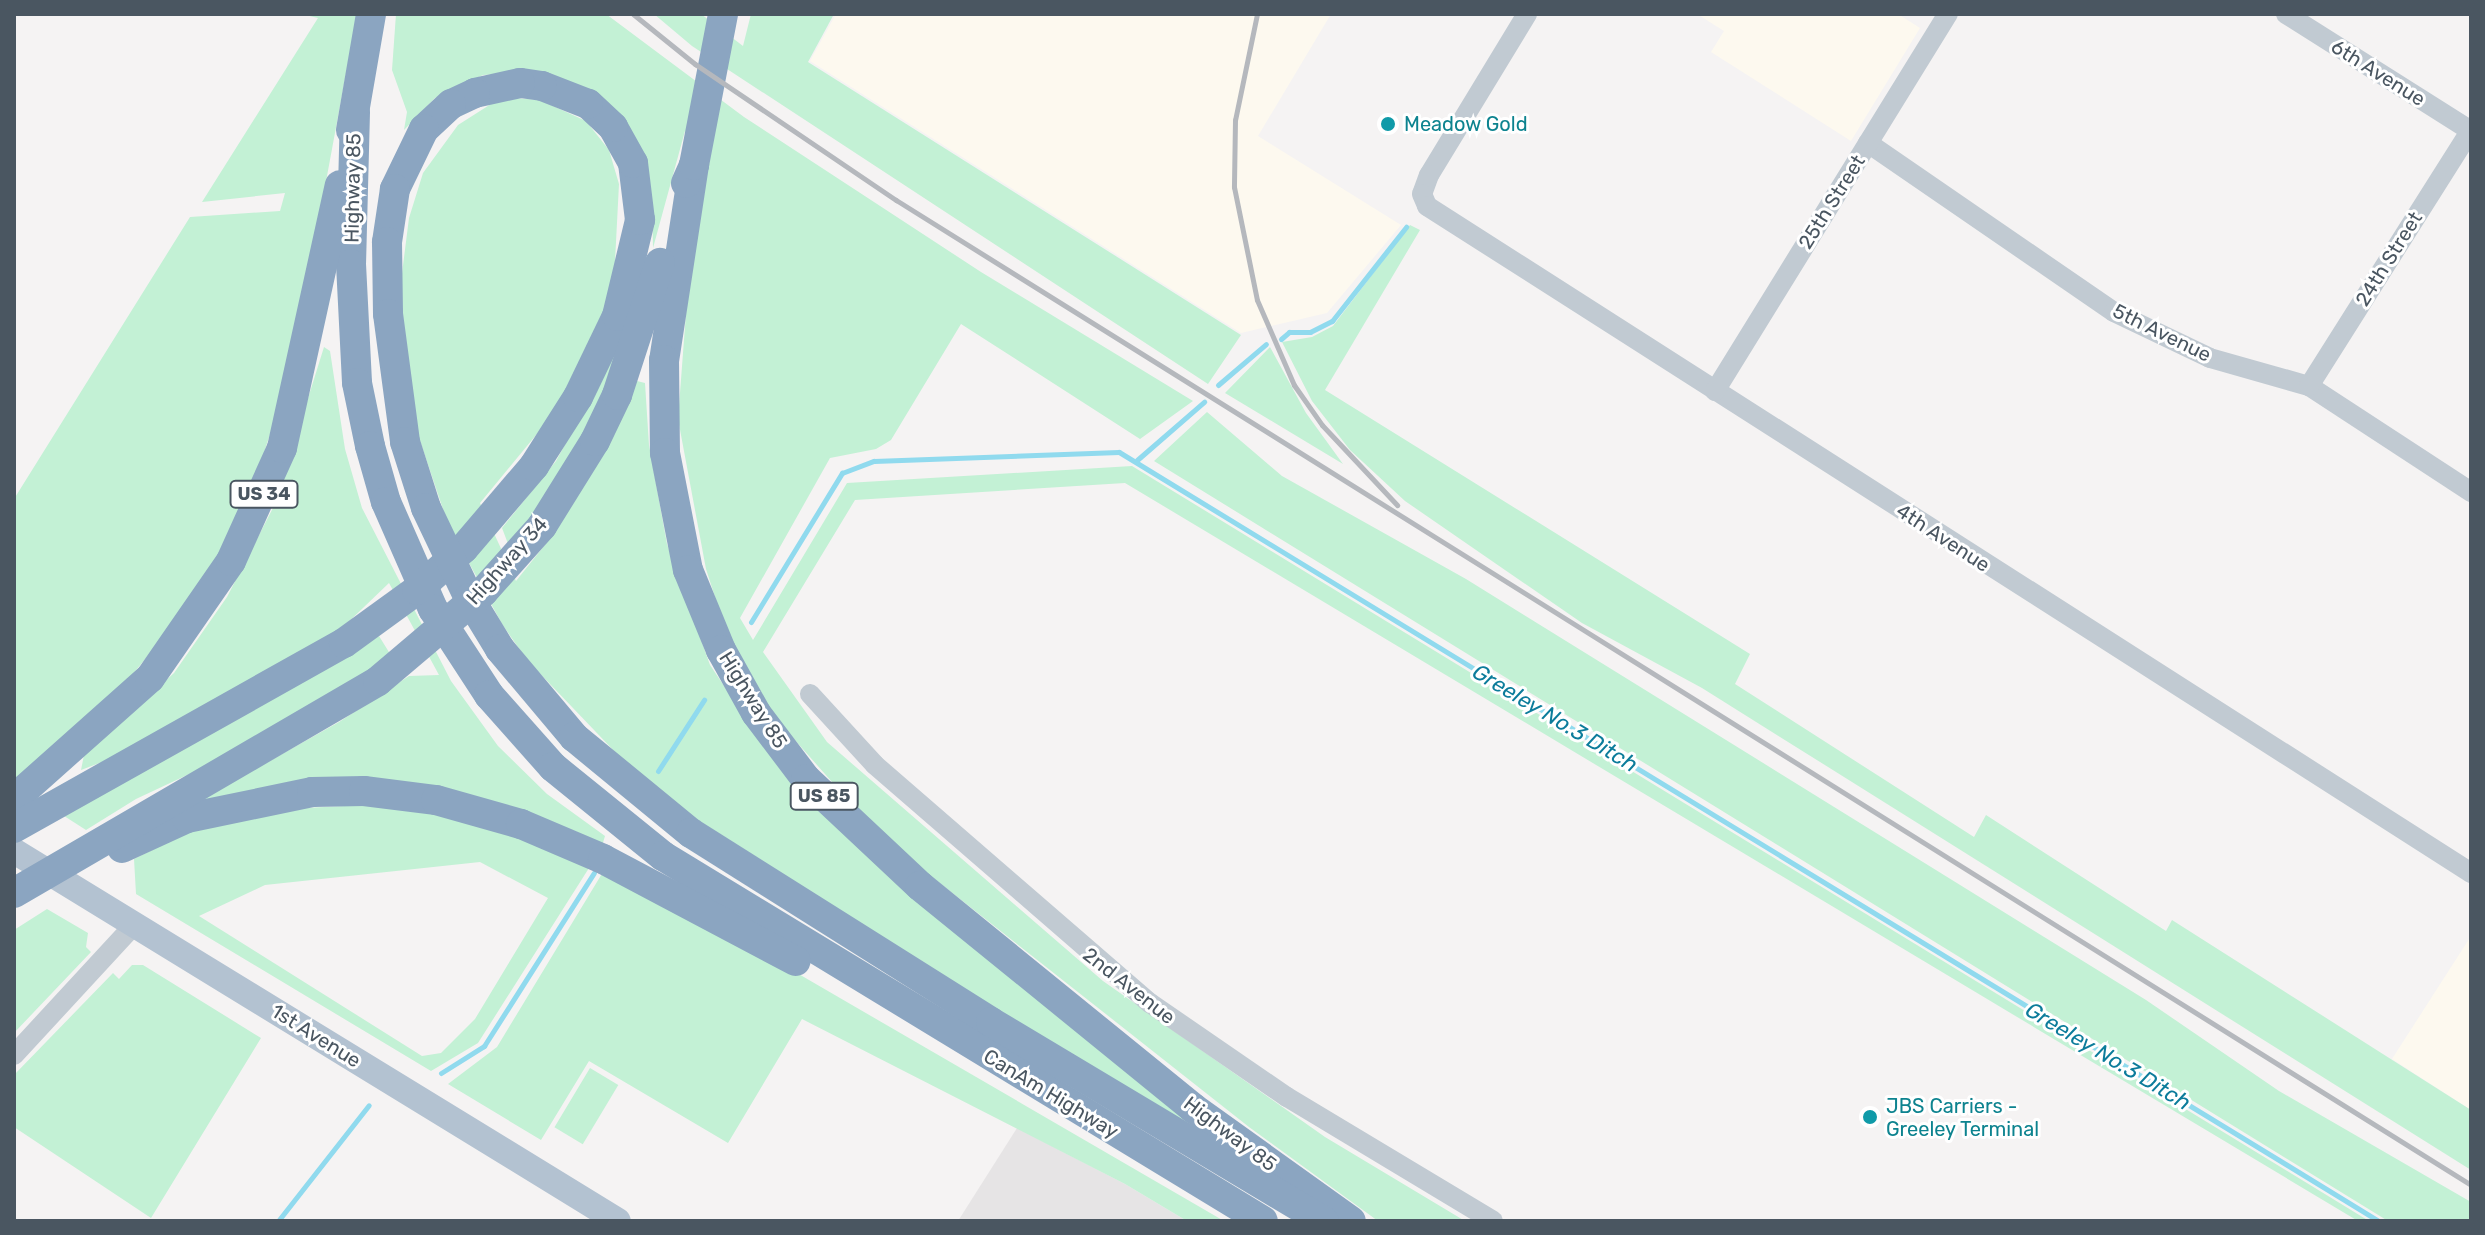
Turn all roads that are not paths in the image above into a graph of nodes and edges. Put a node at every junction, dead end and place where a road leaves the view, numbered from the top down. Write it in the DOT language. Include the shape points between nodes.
graph roads {
  1 [pos="371,14"];
  2 [pos="1527,14"];
  3 [pos="1948,14"];
  4 [pos="2286,14"];
  5 [pos="725,17"];
  6 [pos="355,112"];
  7 [pos="2471,131"];
  8 [pos="1868,143"];
  9 [pos="697,152"];
  10 [pos="2309,386"];
  11 [pos="1715,391"];
  12 [pos="2471,492"];
  13 [pos="810,694"];
  14 [pos="26,800"];
  15 [pos="14,828"];
  16 [pos="103,848"];
  17 [pos="14,851"];
  18 [pos="2471,873"];
  19 [pos="14,893"];
  20 [pos="14,911"];
  21 [pos="135,924"];
  22 [pos="884,994"];
  23 [pos="14,1055"];
  24 [pos="618,1221"];
  25 [pos="1263,1221"];
  26 [pos="1324,1221"];
  27 [pos="1351,1221"];
  28 [pos="1493,1221"];
  1 -- 6 [label="highway, US 34"];
  2 -- 11 [label="street, 4th Avenue" via="1422,194 1443,219"];
  3 -- 8 [label="street, 25th Street"];
  4 -- 7 [label="street, 6th Avenue"];
  5 -- 9 [label="highway, Highway 34"];
  6 -- 14 [label="highway, US 34" via="303,367 282,448 256,513 203,609 150,678"];
  6 -- 22 [label="highway, Highway 85" via="351,264 357,383 386,502 433,609 489,695 593,804 663,856"];
  7 -- 10 [label="street, 24th Street"];
  8 -- 10 [label="street, 5th Avenue" via="2143,328 2210,358"];
  8 -- 11 [label="street, 25th Street"];
  9 -- 16 [label="highway, Highway 34" via="672,212 645,318 617,395 569,486 510,562 403,662"];
  9 -- 27 [label="highway, Highway 85 / US 85" via="664,360 665,453 688,570 721,650 756,713 806,779 920,886 1193,1108"];
  10 -- 12 [label="street, 5th Avenue"];
  11 -- 18 [label="street, 4th Avenue"];
  13 -- 28 [label="street, 2nd Avenue" via="875,765 1150,1003 1287,1097"];
  14 -- 15 [label="highway"];
  14 -- 26 [label="highway" via="254,695 379,619 488,522 534,466 578,397 617,316 640,220 633,163 613,127 588,104 542,86 520,83 475,93 451,104 424,129 395,189 387,242 390,342 405,442 426,508 500,649 574,737 691,833 991,1022"];
  16 -- 19 [label="highway, Highway 34"];
  16 -- 20 [label="highway"];
  16 -- 22 [label="highway" via="187,818 300,794 364,791 436,800 521,824 603,859 813,970"];
  17 -- 21 [label="main road, 1st Avenue"];
  21 -- 23 [label="street"];
  21 -- 24 [label="main road, 1st Avenue"];
  22 -- 25 [label="highway, CanAm Highway"];
}
